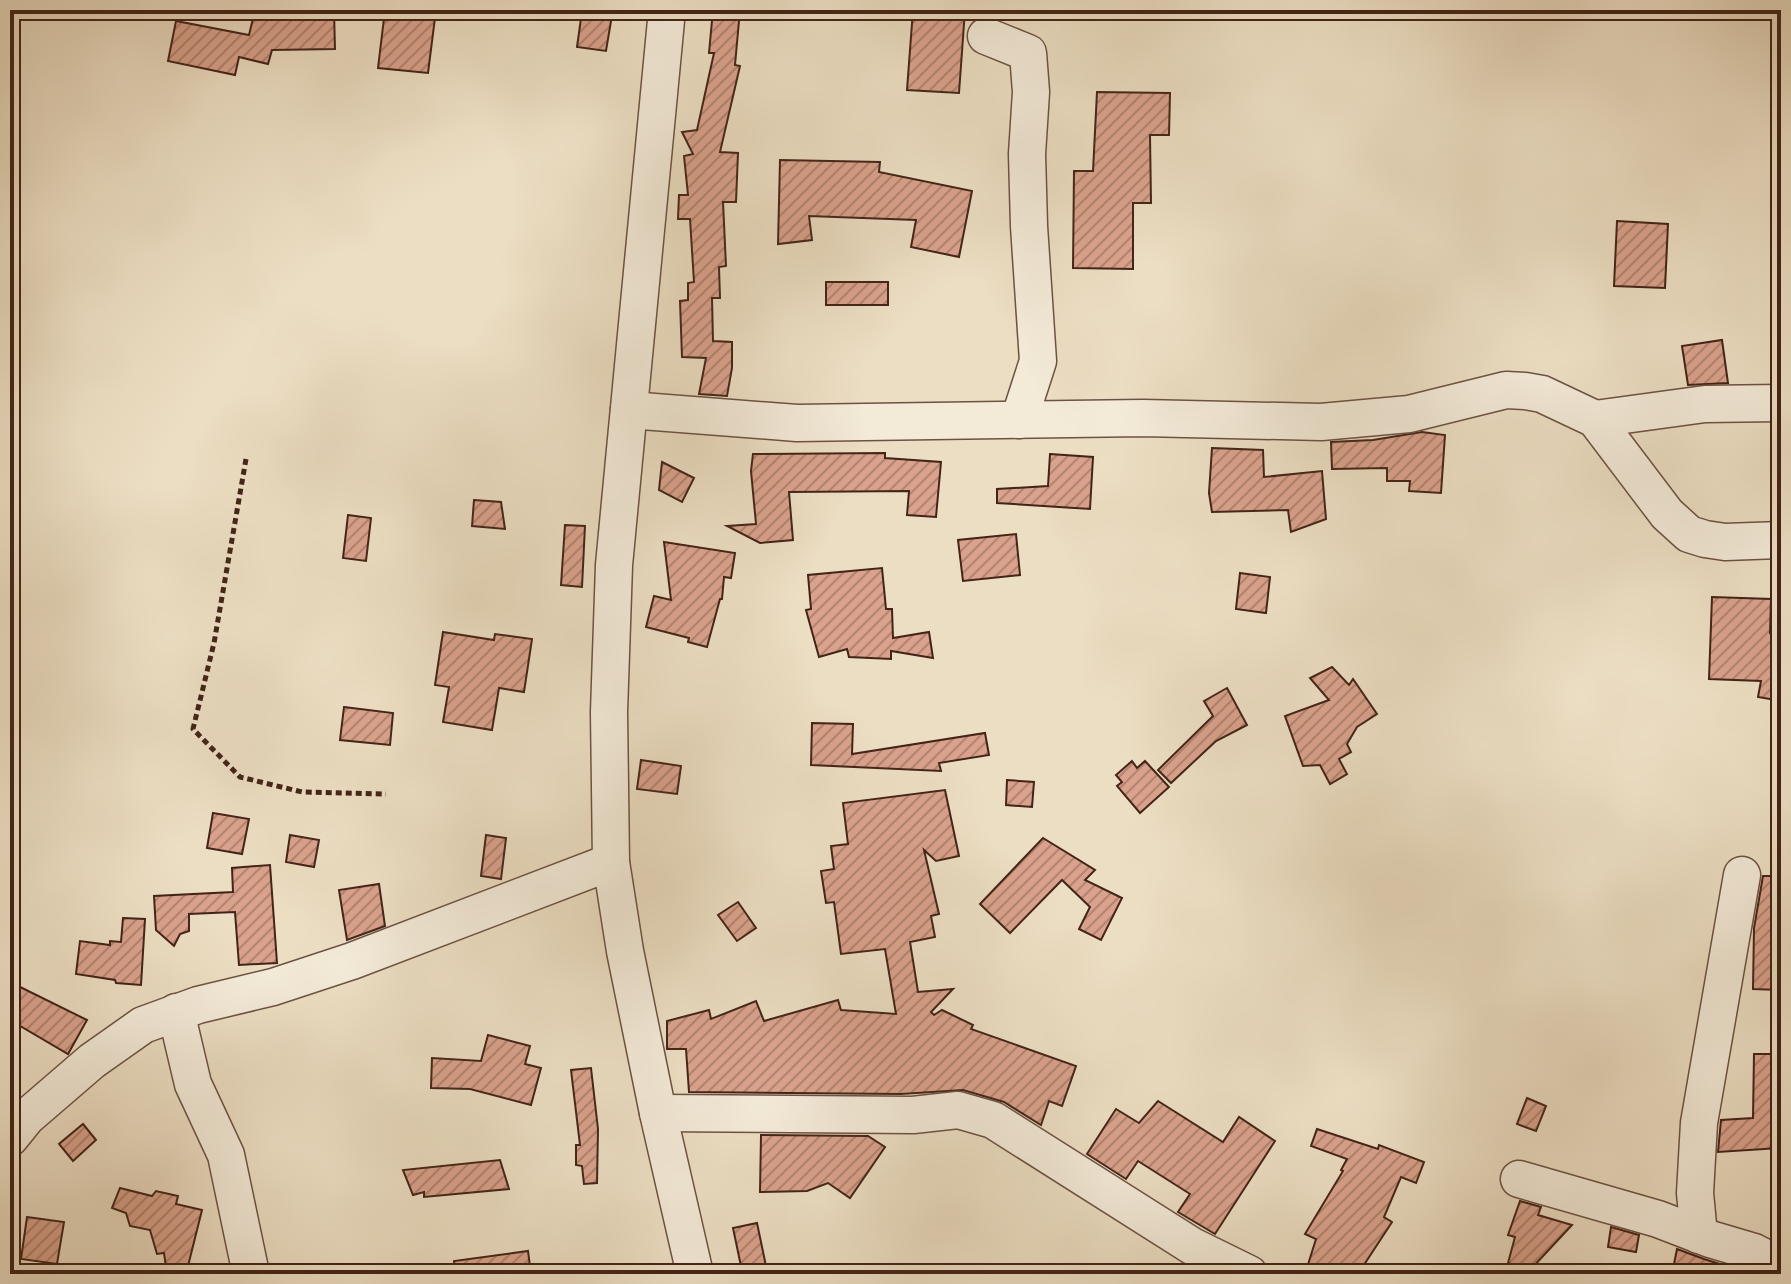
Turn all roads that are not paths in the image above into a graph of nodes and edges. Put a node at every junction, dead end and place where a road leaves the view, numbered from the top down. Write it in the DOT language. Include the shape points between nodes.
graph roads {
  1 [pos="667,10"];
  2 [pos="986,36"];
  3 [pos="1781,403"];
  4 [pos="629,410"];
  5 [pos="1595,419"];
  6 [pos="1019,420"];
  7 [pos="1781,540"];
  8 [pos="611,862"];
  9 [pos="1742,875"];
  10 [pos="176,1012"];
  11 [pos="658,1113"];
  12 [pos="10,1138"];
  13 [pos="1519,1179"];
  14 [pos="1699,1235"];
  15 [pos="1781,1266"];
  16 [pos="251,1274"];
  17 [pos="695,1274"];
  18 [pos="1249,1274"];
  1 -- 4 [label="street"];
  2 -- 6 [label="street" via="1028,53 1029,226 1038,361"];
  3 -- 5 [label="street" via="1705,404"];
  4 -- 6 [label="street" via="797,423"];
  4 -- 8 [label="street" via="614,580"];
  5 -- 6 [label="street" via="1542,394 1506,390 1409,414 1321,422"];
  5 -- 7 [label="street" via="1667,514 1689,534 1725,542"];
  8 -- 10 [label="street" via="352,961"];
  8 -- 11 [label="street"];
  9 -- 14 [label="street" via="1699,1123"];
  10 -- 12 [label="street" via="143,1025 92,1061"];
  10 -- 16 [label="street" via="193,1084 226,1155"];
  11 -- 17 [label="street"];
  11 -- 18 [label="street" via="913,1115 958,1110 993,1120 1192,1246"];
  13 -- 14 [label="street"];
  14 -- 15 [label="street"];
}
